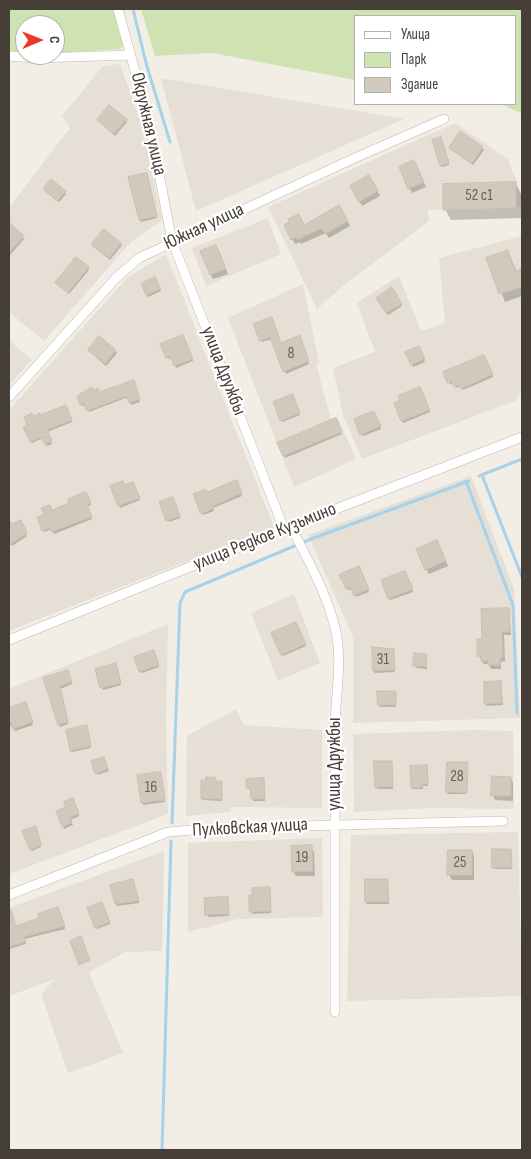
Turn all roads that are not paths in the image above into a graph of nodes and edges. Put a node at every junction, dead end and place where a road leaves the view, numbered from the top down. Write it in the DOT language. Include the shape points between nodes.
graph roads {
  1 [pos="118,9"];
  2 [pos="131,55"];
  3 [pos="9,56"];
  4 [pos="444,119"];
  5 [pos="172,241"];
  6 [pos="9,397"];
  7 [pos="522,437"];
  8 [pos="288,528"];
  9 [pos="9,640"];
  10 [pos="503,821"];
  11 [pos="335,824"];
  12 [pos="9,894"];
  13 [pos="335,1012"];
  1 -- 2 [label="street, Окружная улица"];
  2 -- 3 [label="street"];
  2 -- 5 [label="street, Окружная улица" via="149,122"];
  4 -- 5 [label="street, Южная улица"];
  5 -- 6 [label="street, Южная улица" via="139,258 116,278"];
  5 -- 8 [label="street, улица Дружбы"];
  7 -- 8 [label="street, улица Редкое Кузьмино"];
  8 -- 9 [label="street, улица Редкое Кузьмино"];
  8 -- 11 [label="street, улица Дружбы" via="327,604 337,641"];
  10 -- 11 [label="street, Пулковская улица"];
  11 -- 12 [label="street, Пулковская улица" via="168,832"];
  11 -- 13 [label="street, улица Дружбы"];
}
